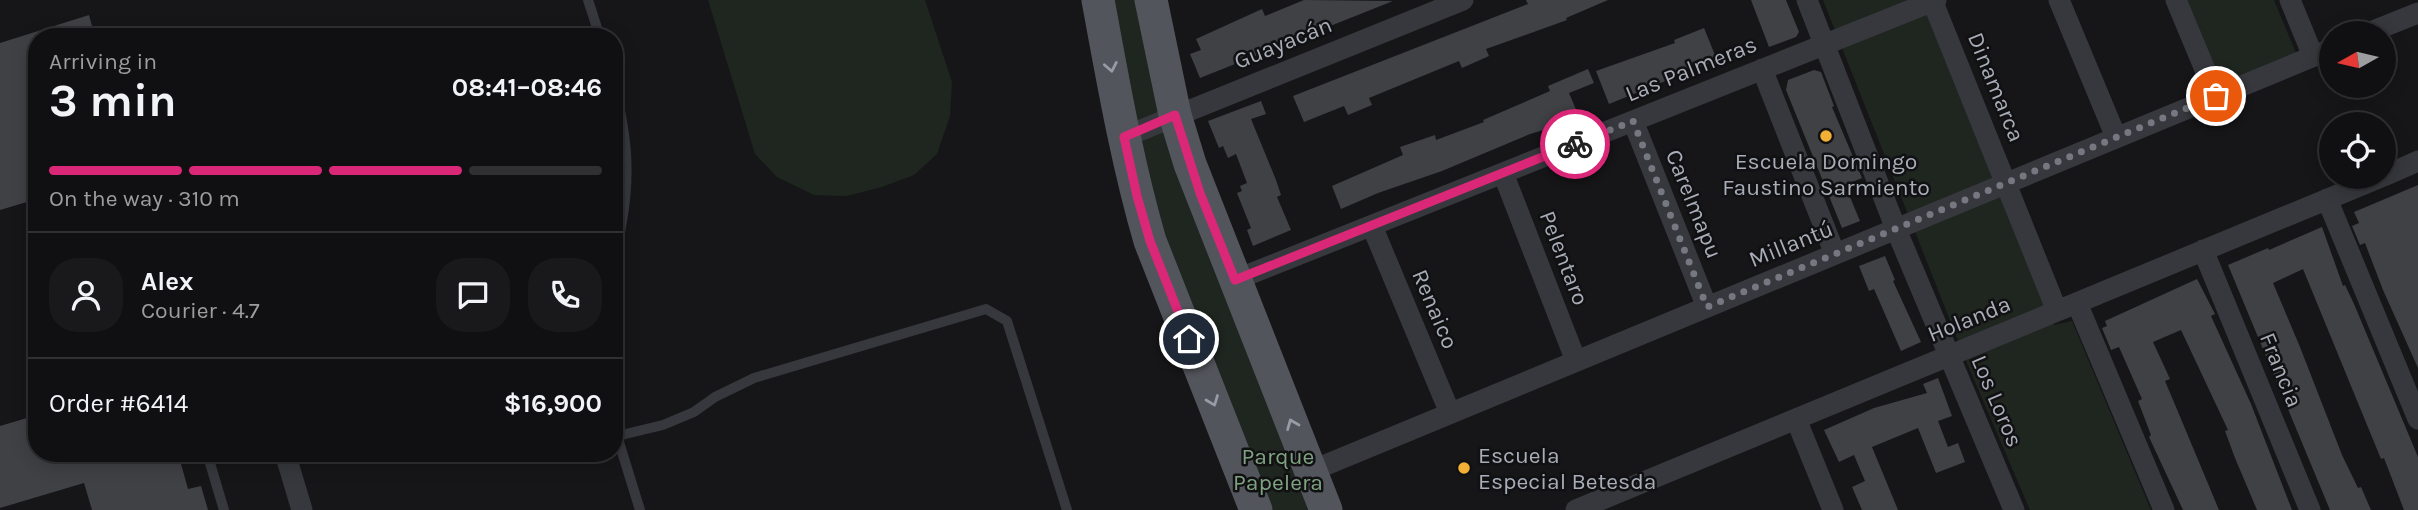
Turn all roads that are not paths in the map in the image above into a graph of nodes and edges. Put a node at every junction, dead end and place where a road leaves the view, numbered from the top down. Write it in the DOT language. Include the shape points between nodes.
graph roads {
  1 [pos="588,0"];
  2 [pos="1098,0"];
  3 [pos="1151,0"];
  4 [pos="1463,0"];
  5 [pos="1807,0"];
  6 [pos="1934,0"];
  7 [pos="2059,0"];
  8 [pos="2176,0"];
  9 [pos="2290,0"];
  10 [pos="2411,10"];
  11 [pos="2390,21"];
  12 [pos="597,28"];
  13 [pos="1824,45"];
  14 [pos="2319,47"];
  15 [pos="2319,53"];
  16 [pos="1762,69"];
  17 [pos="2216,96"];
  18 [pos="1175,115"];
  19 [pos="1633,121"];
  20 [pos="623,124"];
  21 [pos="1124,137"];
  22 [pos="2116,137"];
  23 [pos="2418,162"];
  24 [pos="2396,171"];
  25 [pos="1503,173"];
  26 [pos="2006,183"];
  27 [pos="2351,189"];
  28 [pos="2328,199"];
  29 [pos="623,211"];
  30 [pos="1372,226"];
  31 [pos="1896,229"];
  32 [pos="2203,250"];
  33 [pos="1835,254"];
  34 [pos="1235,280"];
  35 [pos="1707,307"];
  36 [pos="2067,307"];
  37 [pos="1949,355"];
  38 [pos="1576,361"];
  39 [pos="1450,413"];
  40 [pos="1796,419"];
  41 [pos="2418,419"];
  42 [pos="623,429"];
  43 [pos="623,453"];
  44 [pos="210,462"];
  45 [pos="288,462"];
  46 [pos="1311,471"];
  47 [pos="224,510"];
  48 [pos="302,510"];
  49 [pos="640,510"];
  50 [pos="1067,510"];
  51 [pos="1256,510"];
  52 [pos="1326,510"];
  53 [pos="1576,510"];
  54 [pos="1833,510"];
  55 [pos="2014,510"];
  56 [pos="2165,510"];
  57 [pos="2310,510"];
  1 -- 12 [label="lane"];
  2 -- 21 [label="main road, one-way"];
  3 -- 18 [label="main road"];
  4 -- 18 [label="street, Guayacán"];
  5 -- 13 [label="street, Los Loros"];
  6 -- 13 [label="street, Las Palmeras"];
  6 -- 26 [label="street, Dinamarca"];
  7 -- 22 [label="street"];
  8 -- 17 [label="street"];
  9 -- 14 [label="street"];
  10 -- 11 [label="street"];
  13 -- 16 [label="street, Las Palmeras"];
  13 -- 31 [label="street, Los Loros"];
  15 -- 17 [label="street, Millantú"];
  16 -- 19 [label="street, Las Palmeras"];
  16 -- 33 [label="street"];
  17 -- 22 [label="street, Millantú"];
  18 -- 21 [label="street, Guayacán"];
  18 -- 34 [label="main road"];
  19 -- 25 [label="street, Las Palmeras"];
  19 -- 35 [label="street, Carelmapu"];
  20 -- 29 [label="lane" via="628,160"];
  21 -- 51 [label="main road, one-way" via="1150,241"];
  22 -- 26 [label="street, Millantú"];
  23 -- 24 [label="street, Holanda"];
  25 -- 30 [label="street, Las Palmeras"];
  25 -- 38 [label="street, Pelentaro"];
  26 -- 31 [label="street, Millantú"];
  26 -- 36 [label="street, Dinamarca"];
  27 -- 28 [label="street, Holanda"];
  28 -- 32 [label="street, Holanda"];
  28 -- 41 [label="street"];
  30 -- 34 [label="street, Las Palmeras"];
  30 -- 39 [label="street, Renaico"];
  31 -- 33 [label="street, Millantú"];
  31 -- 37 [label="street, Los Loros"];
  32 -- 36 [label="street, Holanda"];
  32 -- 57 [label="street, Francia"];
  33 -- 35 [label="street, Millantú"];
  46 -- 34 [label="main road, one-way"];
  35 -- 38 [label="street, Millantú"];
  36 -- 37 [label="street, Holanda"];
  36 -- 56 [label="street, Dinamarca"];
  37 -- 40 [label="street, Holanda"];
  37 -- 55 [label="street, Los Loros"];
  38 -- 39 [label="street, Millantú"];
  39 -- 46 [label="street, Millantú"];
  40 -- 53 [label="street, Holanda"];
  40 -- 54 [label="street"];
  42 -- 50 [label="lane" via="663,425 754,378 986,309 1007,321"];
  43 -- 49 [label="lane"];
  44 -- 47 [label="lane"];
  45 -- 48 [label="street"];
  46 -- 52 [label="main road"];
}
